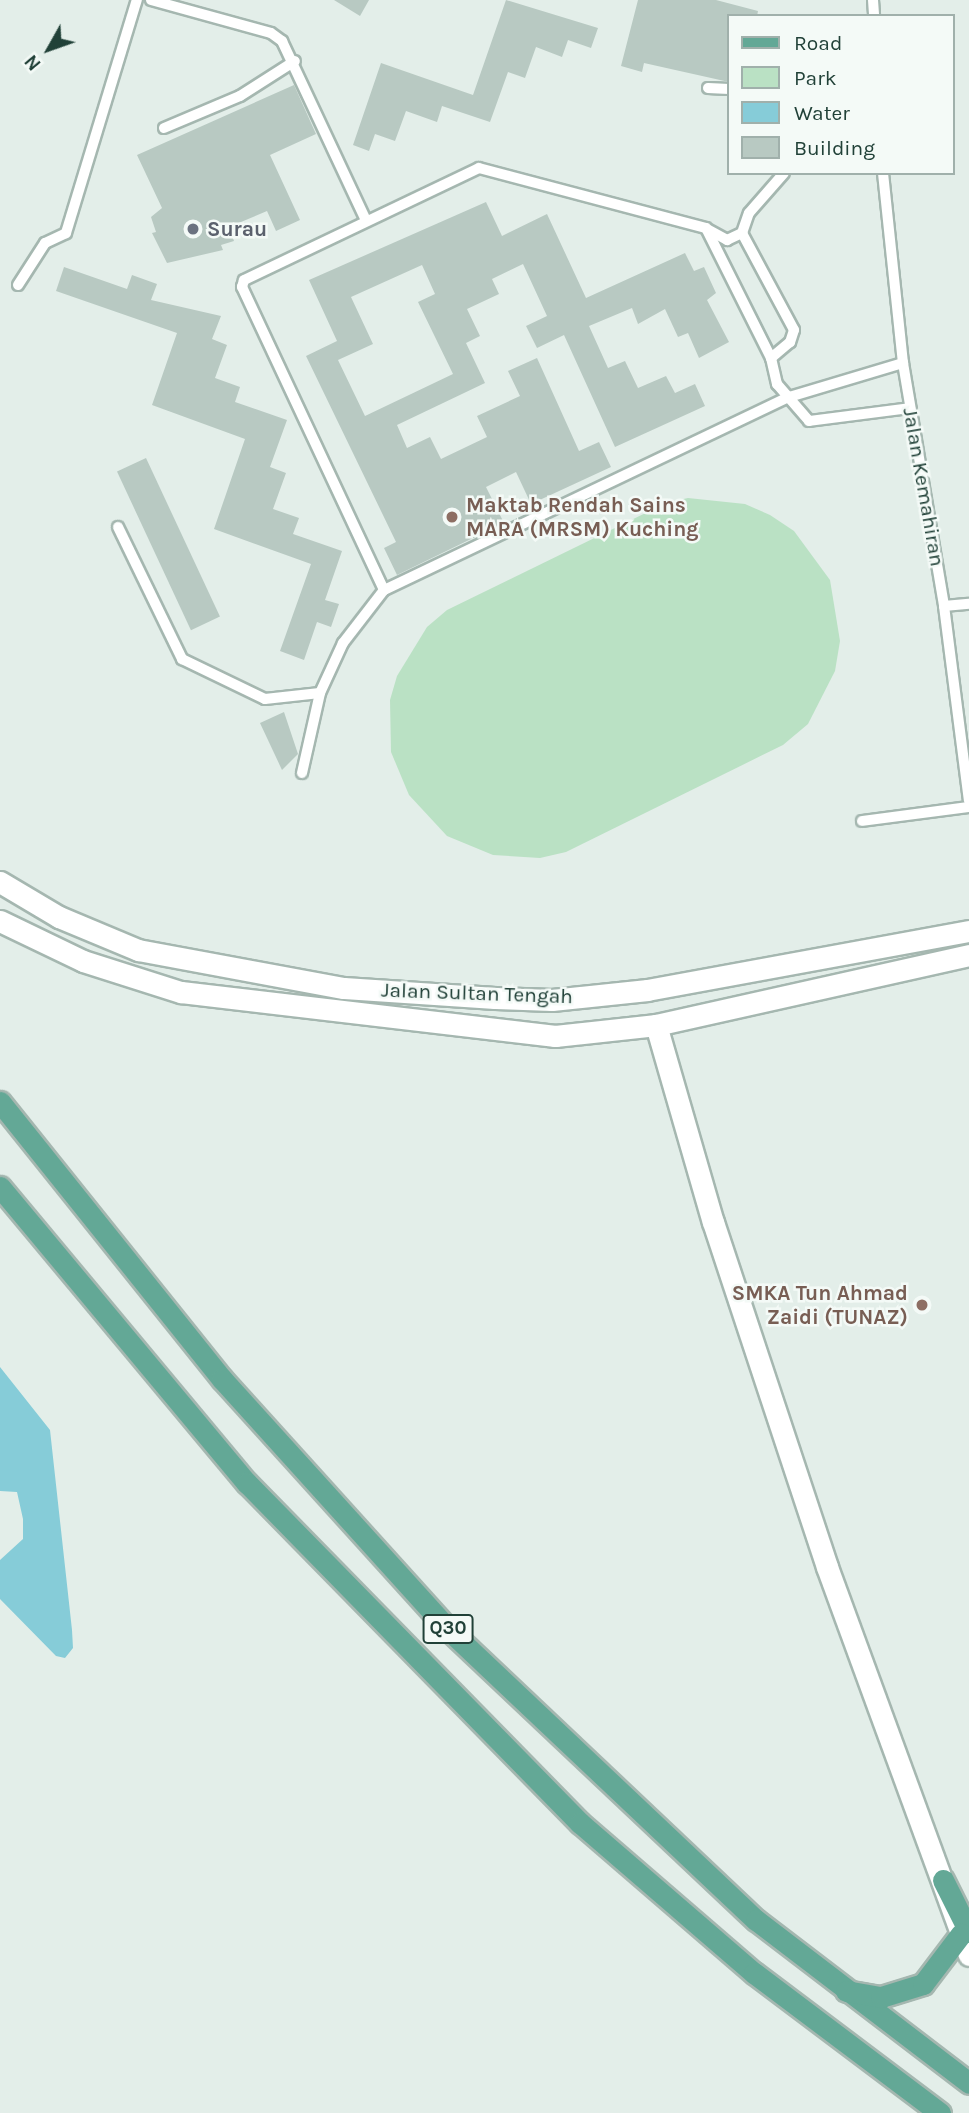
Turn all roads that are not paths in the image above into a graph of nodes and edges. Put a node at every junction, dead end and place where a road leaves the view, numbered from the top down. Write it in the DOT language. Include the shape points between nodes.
graph roads {
  1 [pos="138,0"];
  2 [pos="151,0"];
  3 [pos="295,61"];
  4 [pos="708,88"];
  5 [pos="727,89"];
  6 [pos="164,128"];
  7 [pos="782,175"];
  8 [pos="883,175"];
  9 [pos="366,220"];
  10 [pos="706,228"];
  11 [pos="742,233"];
  12 [pos="18,285"];
  13 [pos="771,358"];
  14 [pos="903,363"];
  15 [pos="789,397"];
  16 [pos="910,408"];
  17 [pos="118,527"];
  18 [pos="384,590"];
  19 [pos="969,604"];
  20 [pos="944,606"];
  21 [pos="320,693"];
  22 [pos="302,773"];
  23 [pos="969,800"];
  24 [pos="969,807"];
  25 [pos="862,821"];
  26 [pos="0,882"];
  27 [pos="0,921"];
  28 [pos="969,931"];
  29 [pos="969,955"];
  30 [pos="656,1025"];
  31 [pos="0,1102"];
  32 [pos="0,1187"];
  33 [pos="965,1933"];
  34 [pos="969,1955"];
  35 [pos="841,1989"];
  36 [pos="830,2034"];
  37 [pos="969,2083"];
  38 [pos="915,2113"];
  39 [pos="940,2113"];
  1 -- 12 [label="lane" via="66,233 45,243"];
  2 -- 3 [label="lane" via="271,33"];
  3 -- 6 [label="lane" via="240,96"];
  3 -- 9 [label="lane"];
  4 -- 5 [label="lane"];
  7 -- 11 [label="lane" via="749,213"];
  8 -- 14 [label="lane, Jalan Kemahiran"];
  9 -- 10 [label="lane" via="479,168"];
  9 -- 18 [label="lane" via="251,272 242,287"];
  10 -- 11 [label="lane" via="719,239"];
  10 -- 13 [label="lane"];
  11 -- 13 [label="lane" via="794,330 790,342"];
  13 -- 15 [label="lane" via="777,384"];
  14 -- 15 [label="lane"];
  14 -- 16 [label="lane, Jalan Kemahiran"];
  15 -- 16 [label="lane" via="809,421"];
  15 -- 18 [label="lane"];
  16 -- 20 [label="lane, Jalan Kemahiran"];
  17 -- 21 [label="lane" via="182,659 265,699"];
  18 -- 21 [label="lane" via="343,643"];
  19 -- 20 [label="lane"];
  20 -- 23 [label="lane, Jalan Kemahiran"];
  21 -- 22 [label="lane"];
  24 -- 25 [label="lane"];
  26 -- 28 [label="main road, Jalan Sultan Tengah" via="59,917 138,950 344,988 495,998 552,1000 647,990"];
  27 -- 30 [label="main road, Jalan Sultan Tengah" via="83,961 225,1000 530,1034"];
  29 -- 30 [label="main road, Jalan Sultan Tengah"];
  30 -- 33 [label="main road" via="713,1222 827,1567"];
  31 -- 35 [label="main road, Q30" via="222,1379 449,1630 582,1761 756,1920"];
  32 -- 36 [label="main road, Q30" via="247,1483 409,1653 580,1823"];
  33 -- 34 [label="main road"];
  33 -- 35 [label="main road" via="923,1984 881,1997"];
  35 -- 37 [label="main road, Q30"];
  36 -- 38 [label="main road"];
  36 -- 39 [label="main road, Q30"];
}
